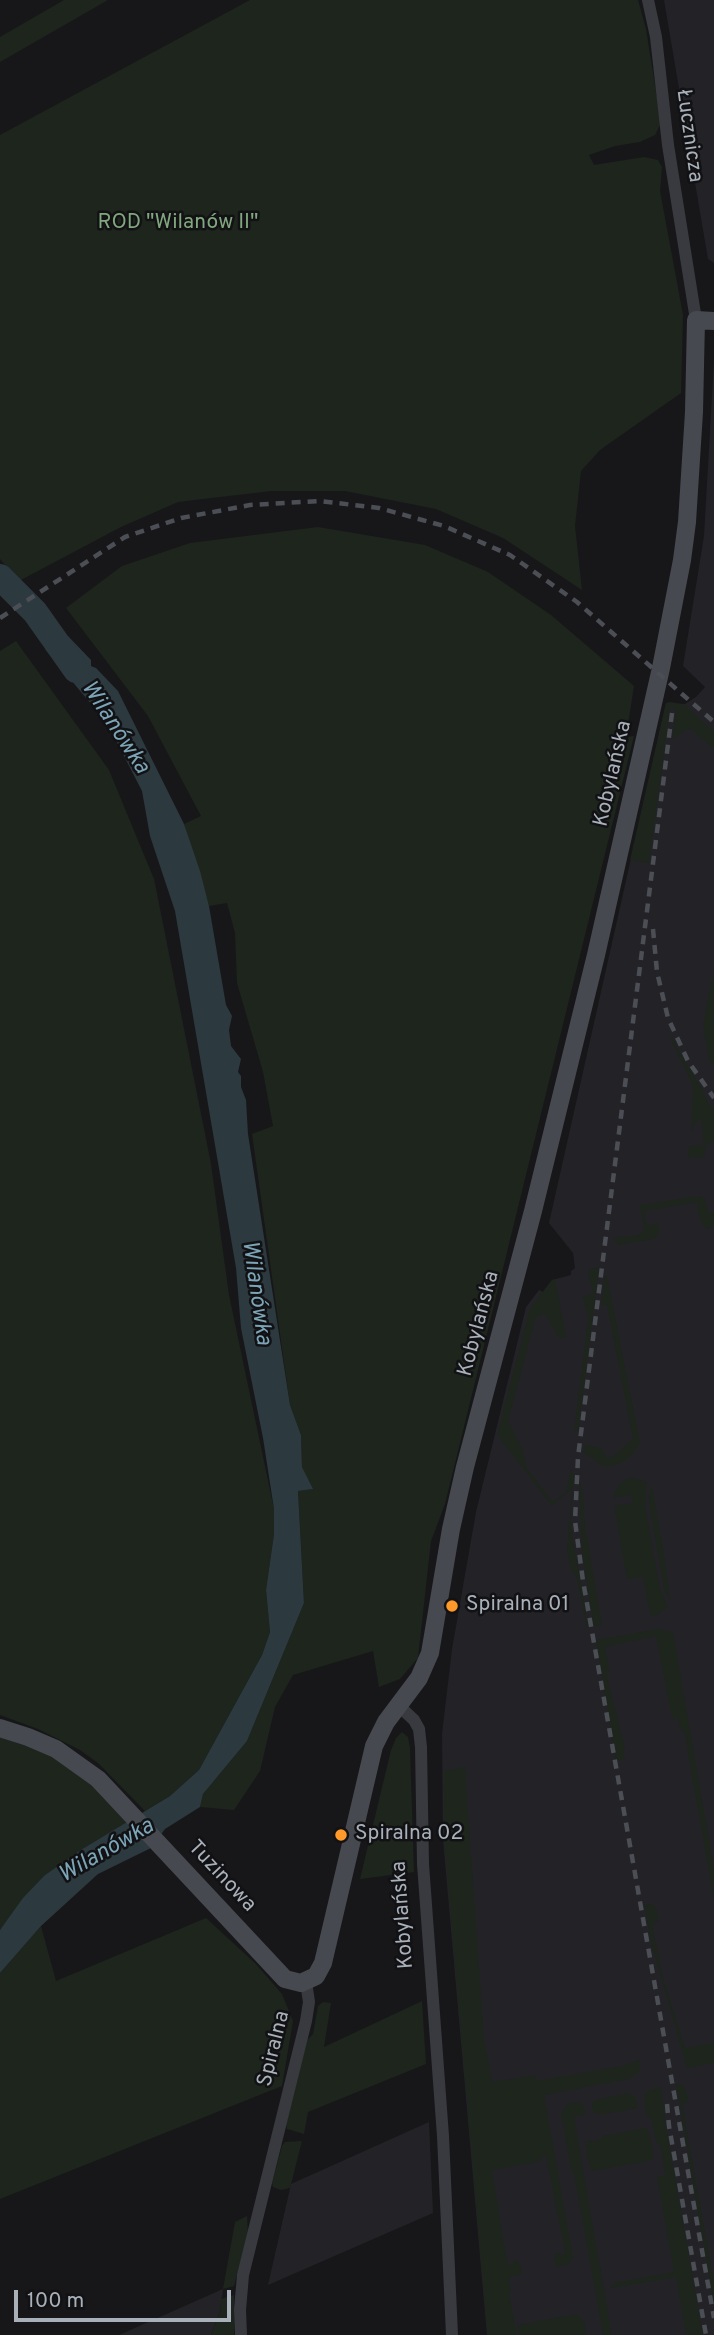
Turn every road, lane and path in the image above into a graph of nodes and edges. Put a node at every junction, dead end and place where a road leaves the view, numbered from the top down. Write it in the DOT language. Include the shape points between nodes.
graph roads {
  1 [pos="648,0"];
  2 [pos="705,320"];
  3 [pos="398,1705"];
  4 [pos="0,1728"];
  5 [pos="306,1982"];
  6 [pos="241,2335"];
  7 [pos="452,2335"];
  1 -- 2 [label="street, Łucznicza" via="668,145"];
  2 -- 3 [label="street, Kobylańska" via="687,522 662,668 539,1184 465,1467 430,1653 419,1678"];
  3 -- 5 [label="street" via="374,1746 323,1963"];
  3 -- 7 [label="street, Kobylańska" via="414,1720 421,1747 422,1841"];
  4 -- 5 [label="street, Tuzinowa" via="40,1742 98,1779 280,1975 295,1983"];
  5 -- 6 [label="street, Spiralna" via="306,2021 242,2283"];
}
